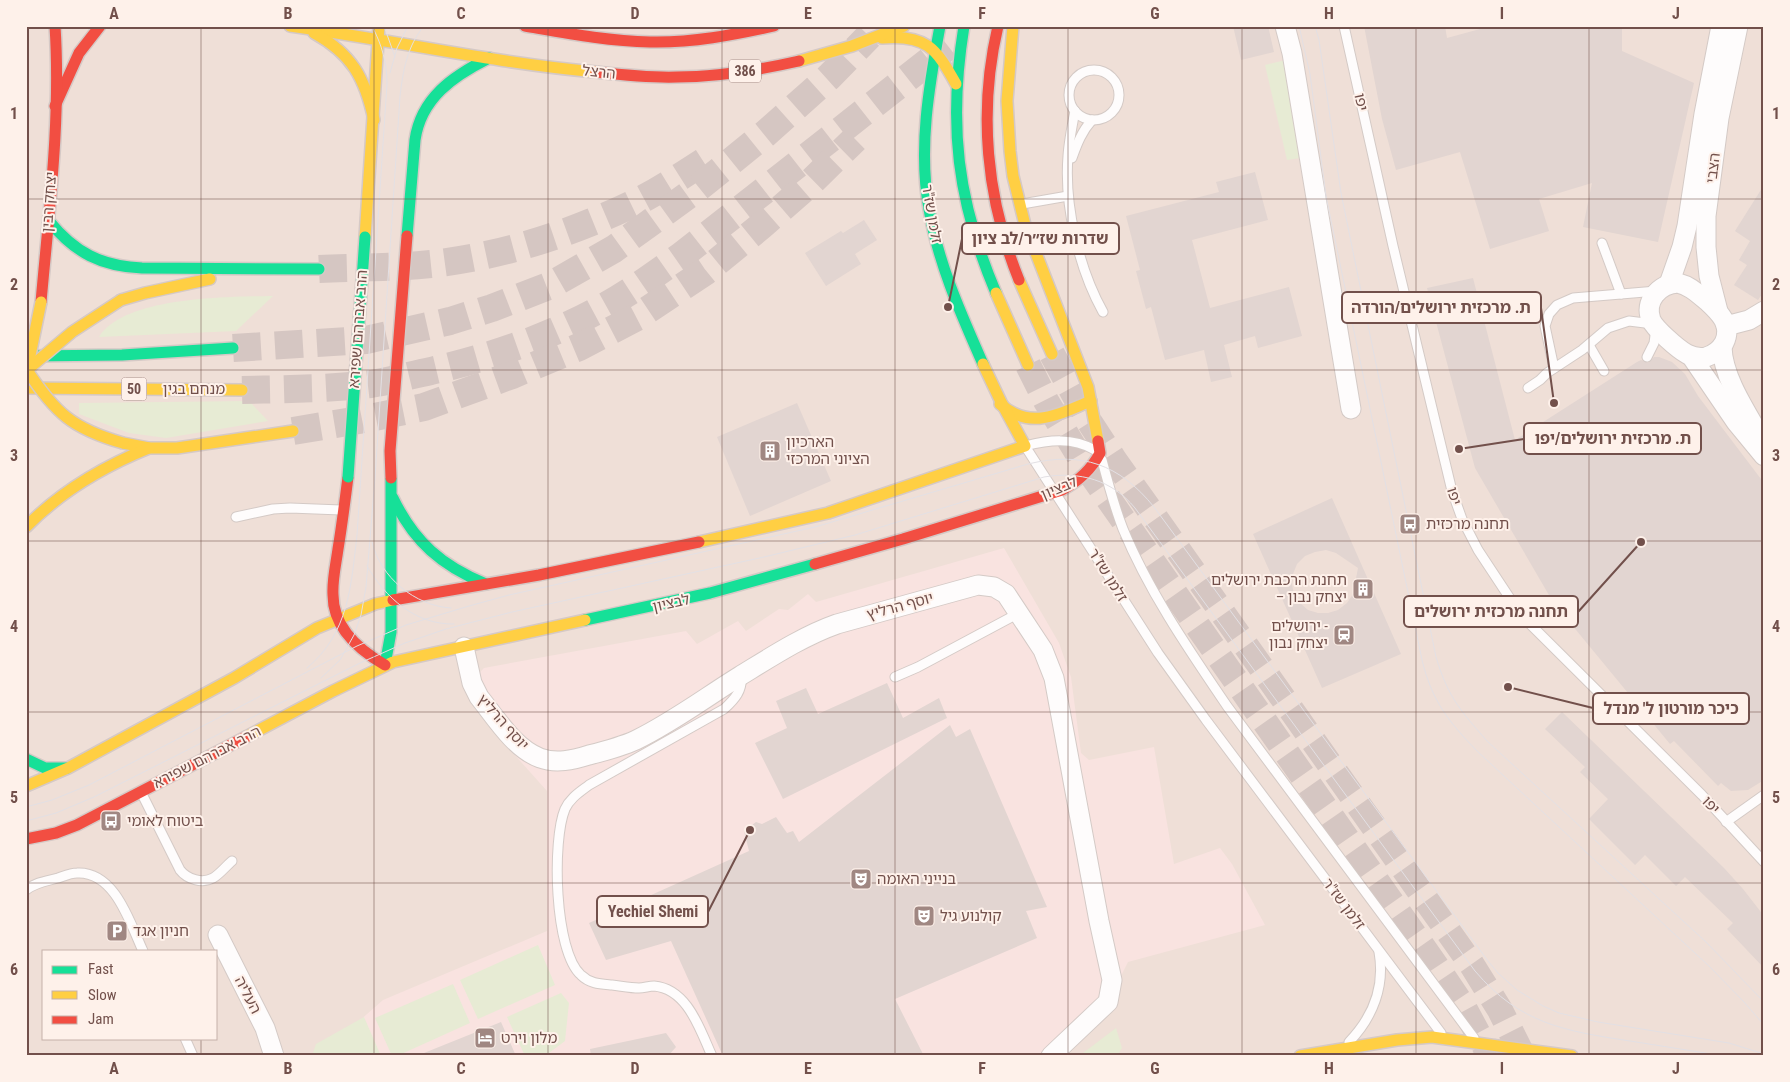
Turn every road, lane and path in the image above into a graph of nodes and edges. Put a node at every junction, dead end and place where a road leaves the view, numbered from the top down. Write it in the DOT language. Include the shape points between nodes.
graph roads {
  1 [pos="55,26"];
  2 [pos="100,26"];
  3 [pos="379,26"];
  4 [pos="525,26"];
  5 [pos="774,26"];
  6 [pos="904,26"];
  7 [pos="940,26"];
  8 [pos="964,26"];
  9 [pos="998,26"];
  10 [pos="1013,26"];
  11 [pos="1285,26"];
  12 [pos="1344,26"];
  13 [pos="1722,26"];
  14 [pos="1738,26"];
  15 [pos="295,27"];
  16 [pos="378,38"];
  17 [pos="873,40"];
  18 [pos="936,51"];
  19 [pos="488,58"];
  20 [pos="956,84"];
  21 [pos="55,106"];
  22 [pos="1075,111"];
  23 [pos="374,120"];
  24 [pos="1092,120"];
  25 [pos="1068,176"];
  26 [pos="1068,196"];
  27 [pos="1019,204"];
  28 [pos="49,222"];
  29 [pos="1602,243"];
  30 [pos="258,269"];
  31 [pos="319,269"];
  32 [pos="1663,287"];
  33 [pos="1621,294"];
  34 [pos="41,302"];
  35 [pos="1764,311"];
  36 [pos="1102,312"];
  37 [pos="1722,319"];
  38 [pos="26,326"];
  39 [pos="1655,326"];
  40 [pos="1589,344"];
  41 [pos="1674,344"];
  42 [pos="1722,346"];
  43 [pos="233,348"];
  44 [pos="1052,354"];
  45 [pos="26,356"];
  46 [pos="1691,356"];
  47 [pos="1028,366"];
  48 [pos="1554,368"];
  49 [pos="26,371"];
  50 [pos="1604,371"];
  51 [pos="26,388"];
  52 [pos="1528,388"];
  53 [pos="242,390"];
  54 [pos="1091,401"];
  55 [pos="1000,404"];
  56 [pos="1351,409"];
  57 [pos="293,431"];
  58 [pos="1764,443"];
  59 [pos="1025,446"];
  60 [pos="150,448"];
  61 [pos="1100,453"];
  62 [pos="1764,456"];
  63 [pos="1054,493"];
  64 [pos="392,495"];
  65 [pos="344,510"];
  66 [pos="236,517"];
  67 [pos="26,527"];
  68 [pos="486,584"];
  69 [pos="392,599"];
  70 [pos="1019,612"];
  71 [pos="338,618"];
  72 [pos="464,647"];
  73 [pos="385,665"];
  74 [pos="741,675"];
  75 [pos="894,677"];
  76 [pos="26,759"];
  77 [pos="68,768"];
  78 [pos="26,786"];
  79 [pos="141,791"];
  80 [pos="1764,795"];
  81 [pos="1726,822"];
  82 [pos="26,839"];
  83 [pos="232,861"];
  84 [pos="1764,862"];
  85 [pos="26,890"];
  86 [pos="218,935"];
  87 [pos="1378,949"];
  88 [pos="143,950"];
  89 [pos="1445,1038"];
  90 [pos="185,1040"];
  91 [pos="1477,1042"];
  92 [pos="1343,1049"];
  93 [pos="1454,1050"];
  94 [pos="193,1056"];
  95 [pos="274,1056"];
  96 [pos="712,1056"];
  97 [pos="1051,1056"];
  98 [pos="1300,1056"];
  99 [pos="1487,1056"];
  100 [pos="1572,1056"];
  1 -- 21 [label="main road, יצחק רבין"];
  2 -- 21 [label="main road" via="78,56"];
  3 -- 16 [label="main road, הרב אברהם שפירא"];
  4 -- 5 [label="main road" via="667,42 710,39"];
  6 -- 17 [label="main road, הרצל / 386"];
  7 -- 18 [label="main road, זלמן שז\"ר"];
  8 -- 20 [label="main road"];
  9 -- 44 [label="main road" via="991,48 986,110 992,184 1007,248"];
  10 -- 27 [label="main road, זלמן שז\"ר" via="1007,84 1008,124"];
  11 -- 56 [label="street" via="1294,60"];
  12 -- 81 [label="lane, יפו" via="1441,450 1462,519 1492,572 1529,623"];
  13 -- 32 [label="street, הצבי" via="1704,114 1687,226 1682,247"];
  14 -- 37 [label="street, הצבי" via="1719,118 1706,216 1709,276"];
  15 -- 16 [label="main road, הרצל / 386"];
  15 -- 23 [label="main road" via="325,39 345,54 363,81"];
  16 -- 19 [label="main road, הרצל / 386"];
  16 -- 23 [label="main road, הרב אברהם שפירא"];
  17 -- 18 [label="main road" via="897,36 917,38"];
  17 -- 19 [label="main road, הרצל / 386" via="787,64 690,77 606,73"];
  18 -- 20 [label="main road"];
  18 -- 55 [label="main road, זלמן שז\"ר" via="927,99 924,142 926,189 945,271"];
  19 -- 64 [label="main road, bridge" via="446,84 423,113 416,135 390,451"];
  20 -- 47 [label="main road" via="956,150 972,229"];
  21 -- 28 [label="main road, יצחק רבין"];
  22 -- 24 [label="lane"];
  22 -- 24 [label="lane" via="1070,92 1076,78 1089,71 1104,72 1119,90 1117,106 1107,117"];
  22 -- 25 [label="lane"];
  23 -- 65 [label="main road, הרב אברהם שפירא, bridge"];
  24 -- 25 [label="lane" via="1078,141"];
  25 -- 26 [label="lane"];
  26 -- 27 [label="lane"];
  26 -- 36 [label="lane" via="1085,271"];
  27 -- 54 [label="main road, זלמן שז\"ר"];
  28 -- 30 [label="main road" via="67,241 91,258 106,263 148,268"];
  28 -- 34 [label="main road, יצחק רבין"];
  29 -- 33 [label="lane"];
  30 -- 31 [label="main road"];
  30 -- 49 [label="main road, bridge" via="121,300 78,326"];
  32 -- 33 [label="lane"];
  32 -- 37 [label="street" via="1678,283 1690,288"];
  32 -- 39 [label="street" via="1652,298 1650,307"];
  33 -- 48 [label="lane" via="1572,298 1552,310 1545,326"];
  34 -- 38 [label="main road"];
  34 -- 49 [label="main road, יצחק רבין, bridge"];
  35 -- 37 [label="street" via="1749,320"];
  37 -- 42 [label="street" via="1726,339"];
  39 -- 40 [label="lane" via="1638,321 1620,323 1608,328"];
  39 -- 41 [label="street"];
  39 -- 41 [label="lane" via="1654,343 1647,357 1664,346"];
  40 -- 48 [label="lane"];
  40 -- 50 [label="lane"];
  41 -- 46 [label="street"];
  42 -- 46 [label="street" via="1708,356"];
  42 -- 58 [label="street" via="1729,379"];
  43 -- 45 [label="main road" via="122,355"];
  46 -- 62 [label="street" via="1736,422"];
  48 -- 52 [label="lane"];
  49 -- 60 [label="main road, bridge" via="59,414 92,434"];
  51 -- 53 [label="main road, מנחם בגין / 50"];
  54 -- 55 [label="main road" via="1030,420 1013,416"];
  54 -- 61 [label="main road, זלמן שז\"ר"];
  55 -- 59 [label="main road, זלמן שז\"ר"];
  57 -- 60 [label="main road" via="177,448"];
  59 -- 61 [label="lane" via="1065,441 1082,444"];
  59 -- 63 [label="lane, זלמן שז\"ר"];
  59 -- 68 [label="main road" via="828,513 661,551"];
  60 -- 67 [label="main road" via="90,475 57,498"];
  61 -- 63 [label="main road, לבציון" via="1085,476"];
  61 -- 91 [label="lane, זלמן שז\"ר" via="1126,536 1193,656"];
  63 -- 72 [label="main road, לבציון" via="710,593"];
  63 -- 87 [label="lane, זלמן שז\"ר" via="1158,653"];
  64 -- 68 [label="main road" via="408,526 429,551 458,572"];
  64 -- 69 [label="main road"];
  65 -- 66 [label="lane" via="273,509"];
  65 -- 71 [label="main road, הרב אברהם שפירא" via="332,598"];
  68 -- 69 [label="main road"];
  69 -- 71 [label="main road"];
  69 -- 73 [label="main road"];
  70 -- 74 [label="street, יוסף הרליץ" via="1006,594 994,587 978,585 820,630"];
  70 -- 75 [label="lane"];
  70 -- 97 [label="street, יוסף הרליץ" via="1043,650 1054,678 1112,980 1108,1002"];
  71 -- 73 [label="main road, הרב אברהם שפירא" via="358,646"];
  71 -- 77 [label="main road"];
  72 -- 73 [label="main road, לבציון"];
  72 -- 74 [label="street, יוסף הרליץ" via="472,683 479,697 523,747 537,757 552,761 576,759 637,740"];
  73 -- 79 [label="main road, הרב אברהם שפירא"];
  74 -- 96 [label="lane" via="740,691 724,709 574,796 566,806 560,832 560,922 565,944 580,975 593,983 638,988 654,986 671,992 683,1001 696,1021"];
  76 -- 77 [label="main road" via="45,768"];
  77 -- 78 [label="main road"];
  79 -- 82 [label="main road, הרב אברהם שפירא" via="77,825"];
  79 -- 83 [label="lane" via="185,876 204,881 213,878"];
  80 -- 81 [label="lane"];
  81 -- 84 [label="lane, יפו"];
  85 -- 88 [label="lane" via="33,884 77,872 91,874 114,890"];
  86 -- 95 [label="street, העליה" via="265,1028"];
  87 -- 89 [label="lane, זלמן שז\"ר"];
  87 -- 92 [label="lane" via="1381,972 1375,1004 1363,1026"];
  89 -- 91 [label="main road"];
  89 -- 92 [label="main road" via="1407,1038"];
  89 -- 93 [label="lane, זלמן שז\"ר"];
  90 -- 94 [label="lane"];
  91 -- 99 [label="main road, זלמן שז\"ר"];
  91 -- 100 [label="main road"];
  92 -- 98 [label="main road"];
}
